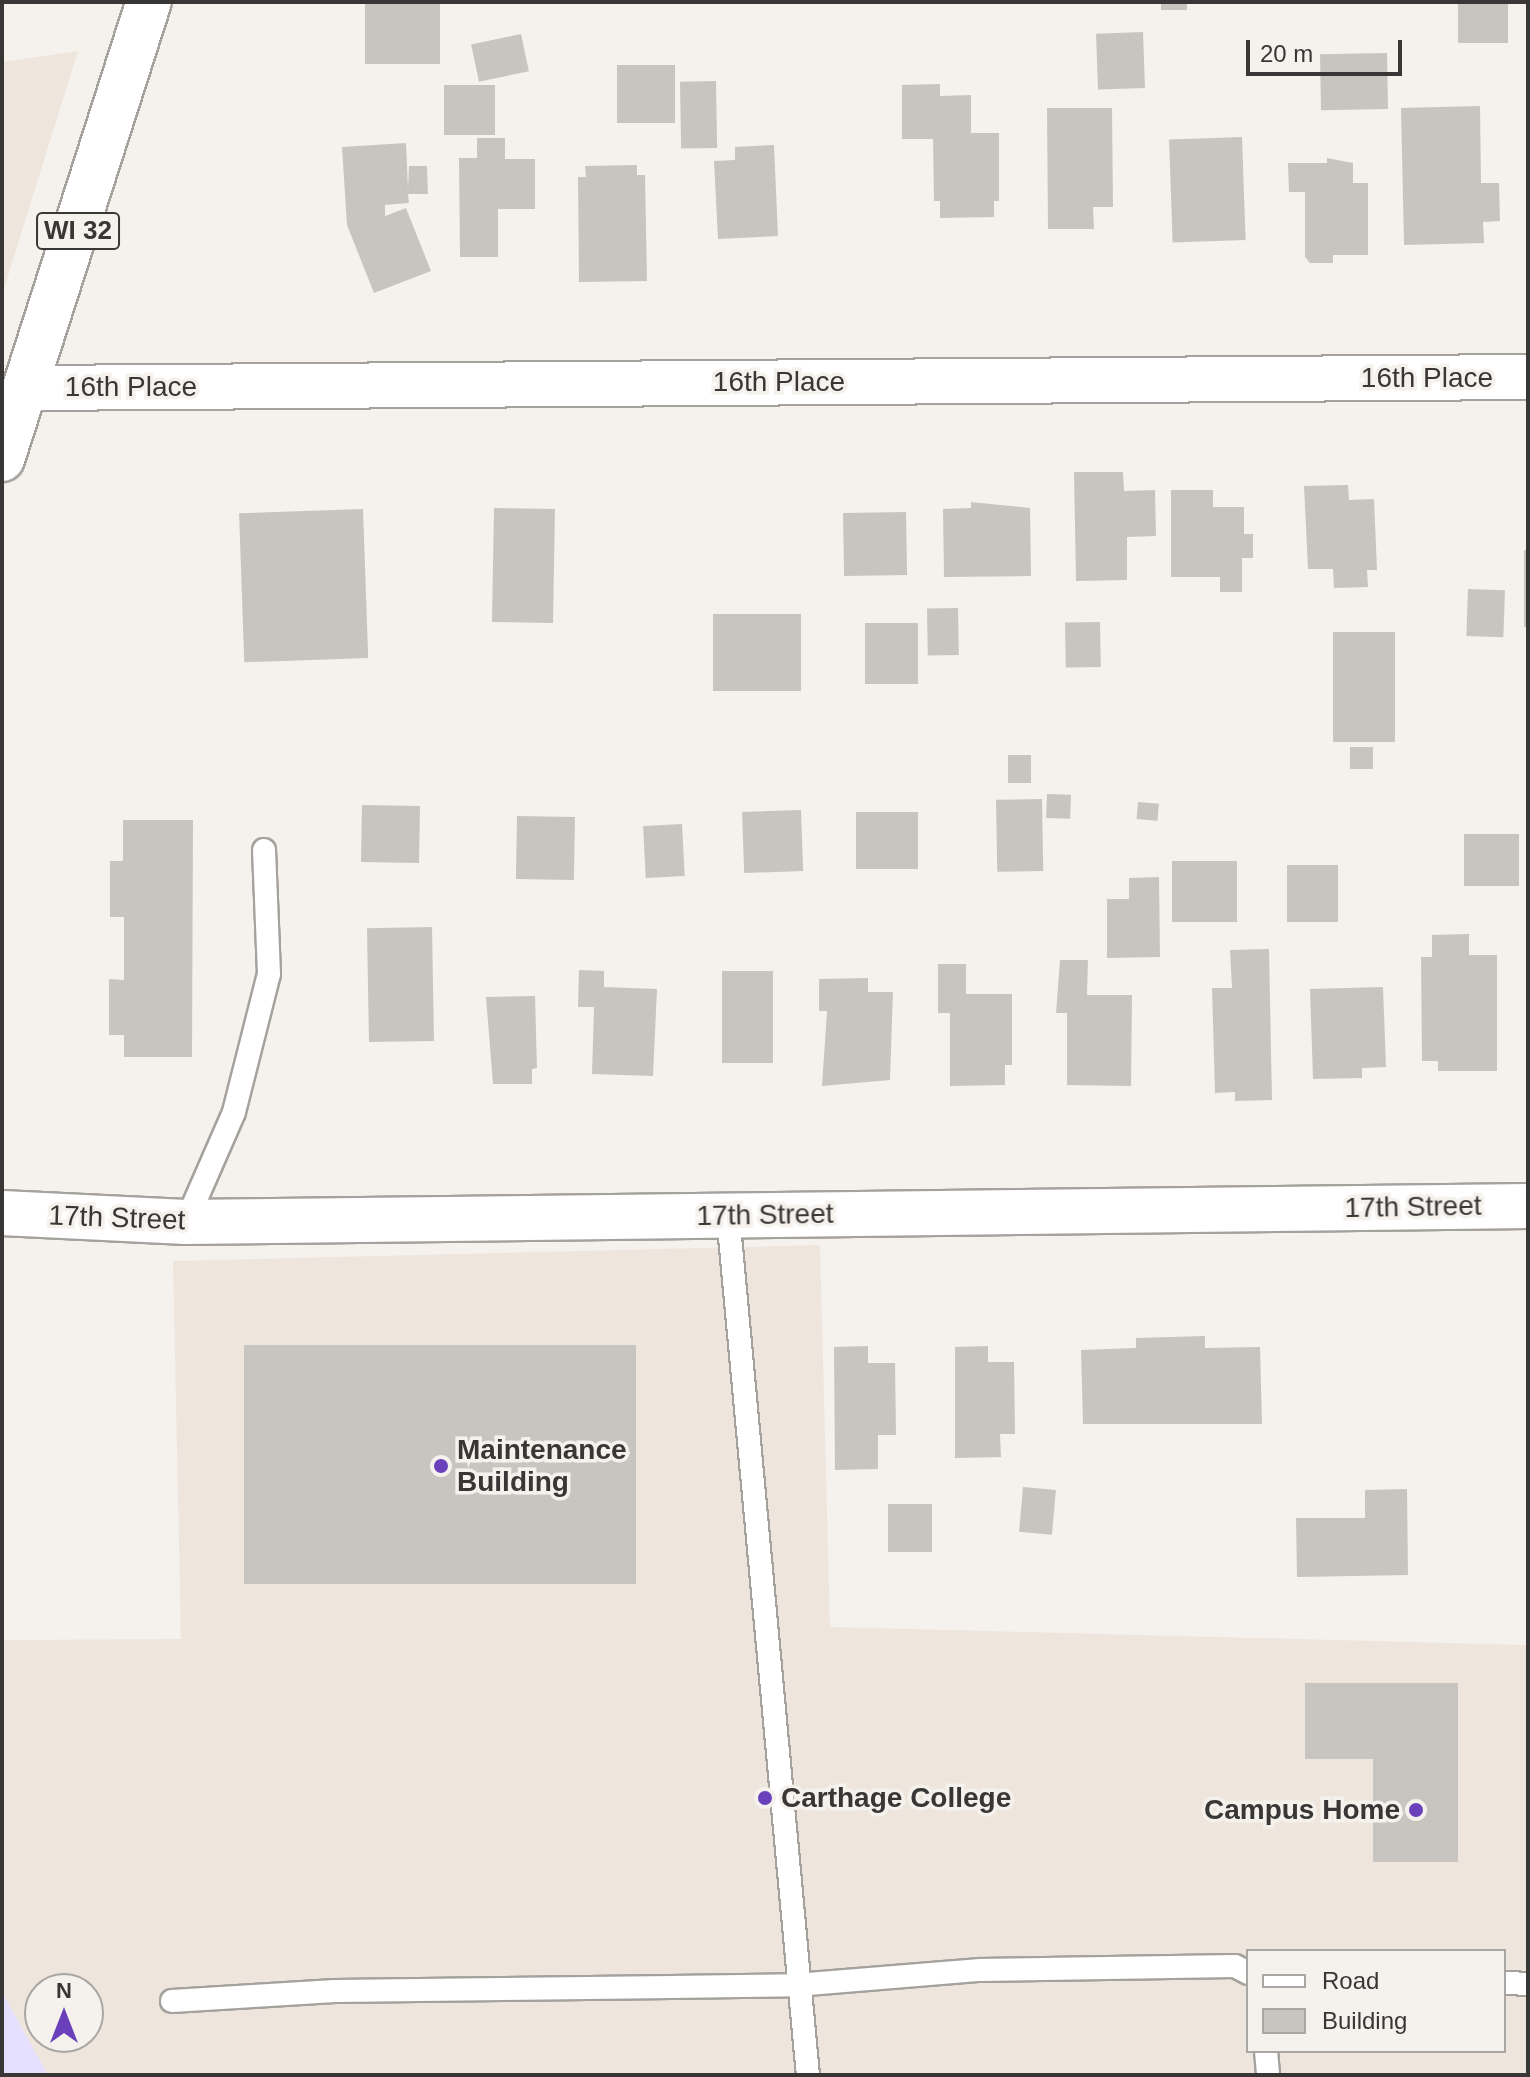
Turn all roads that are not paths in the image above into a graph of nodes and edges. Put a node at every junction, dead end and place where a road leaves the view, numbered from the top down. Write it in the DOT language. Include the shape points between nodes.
graph roads {
  1 [pos="149,2"];
  2 [pos="1528,377"];
  3 [pos="29,388"];
  4 [pos="2,459"];
  5 [pos="264,850"];
  6 [pos="1528,1206"];
  7 [pos="2,1213"];
  8 [pos="728,1215"];
  9 [pos="186,1222"];
  10 [pos="1246,1972"];
  11 [pos="1506,1983"];
  12 [pos="1528,1984"];
  13 [pos="796,1985"];
  14 [pos="172,2001"];
  15 [pos="1266,2053"];
  16 [pos="808,2075"];
  17 [pos="1268,2075"];
  1 -- 3 [label="street, WI 32"];
  2 -- 3 [label="street, 16th Place"];
  3 -- 4 [label="street, WI 32"];
  5 -- 9 [label="lane" via="269,974 234,1112"];
  6 -- 8 [label="street, 17th Street"];
  7 -- 9 [label="street, 17th Street"];
  8 -- 9 [label="street, 17th Street"];
  8 -- 13 [label="lane" via="789,1849"];
  10 -- 13 [label="lane" via="1235,1966 980,1970"];
  11 -- 12 [label="lane"];
  13 -- 14 [label="lane" via="335,1991"];
  13 -- 16 [label="lane"];
  15 -- 17 [label="lane"];
}
